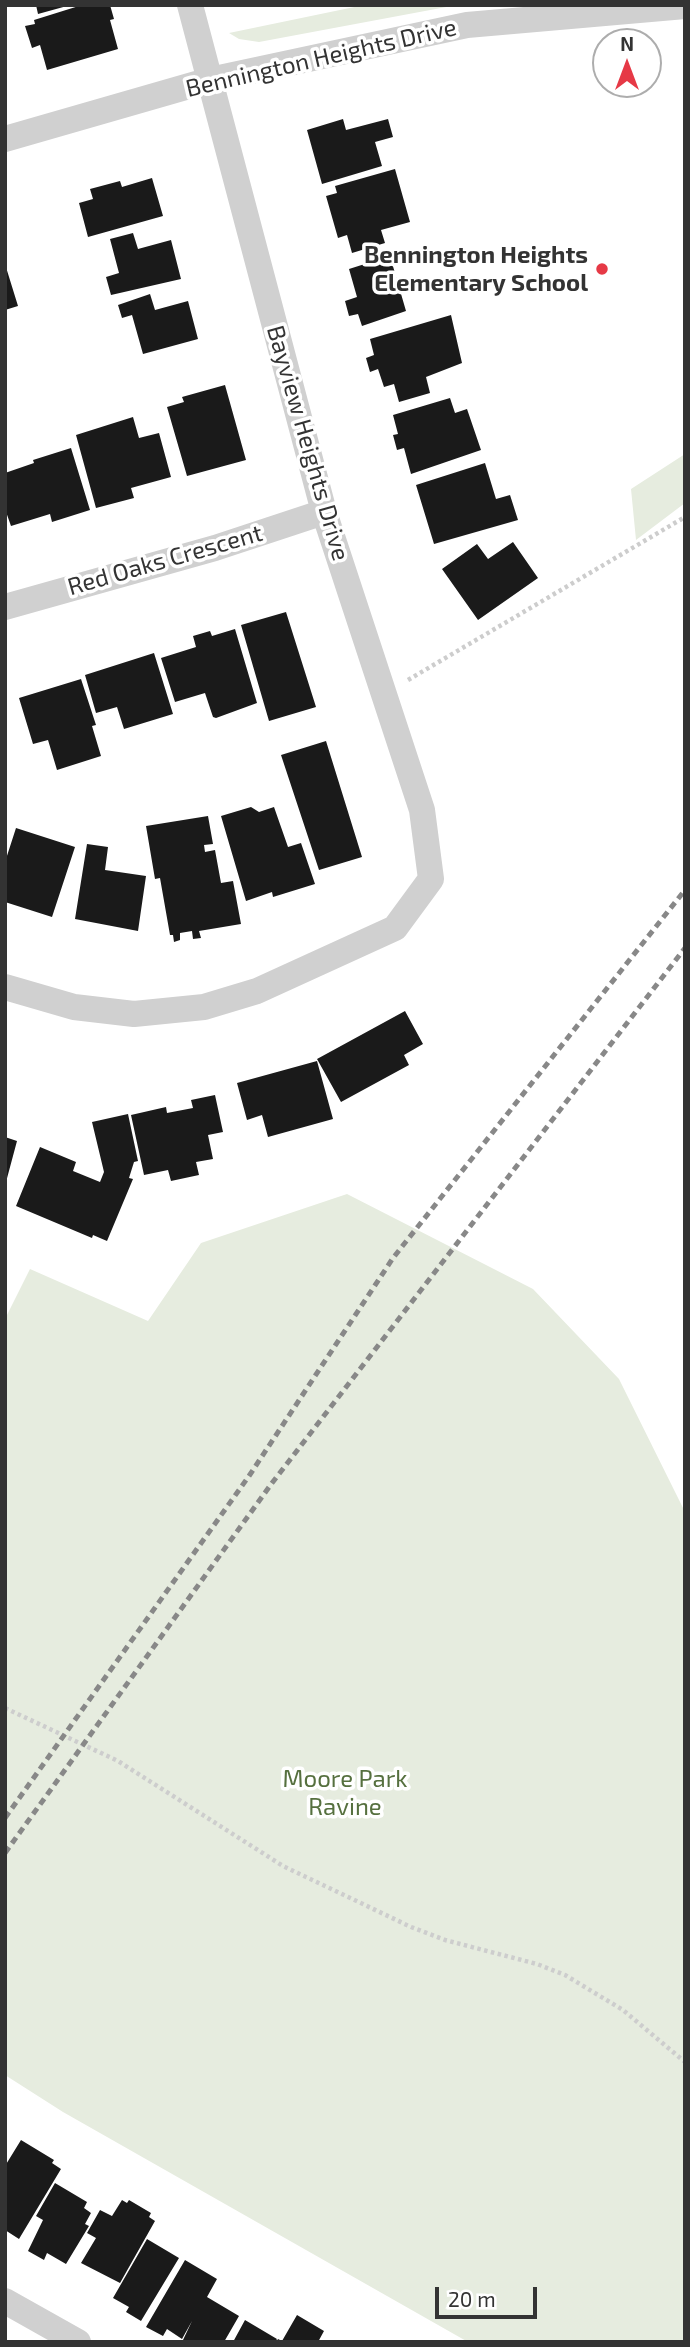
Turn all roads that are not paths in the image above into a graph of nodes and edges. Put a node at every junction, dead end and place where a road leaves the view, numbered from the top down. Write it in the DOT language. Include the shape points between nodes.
graph roads {
  1 [pos="190,5"];
  2 [pos="685,6"];
  3 [pos="211,80"];
  4 [pos="5,139"];
  5 [pos="324,512"];
  6 [pos="5,607"];
  7 [pos="5,987"];
  8 [pos="5,2301"];
  9 [pos="78,2342"];
  1 -- 3 [label="street, Bayview Heights Drive"];
  2 -- 3 [label="street, Bennington Heights Drive" via="467,25"];
  3 -- 4 [label="street, Bennington Heights Drive"];
  3 -- 5 [label="street, Bayview Heights Drive"];
  5 -- 6 [label="street, Red Oaks Crescent"];
  5 -- 7 [label="street, Bayview Heights Drive" via="422,810 431,879 395,928 257,991 204,1007 134,1014 74,1007"];
  8 -- 9 [label="street"];
}
